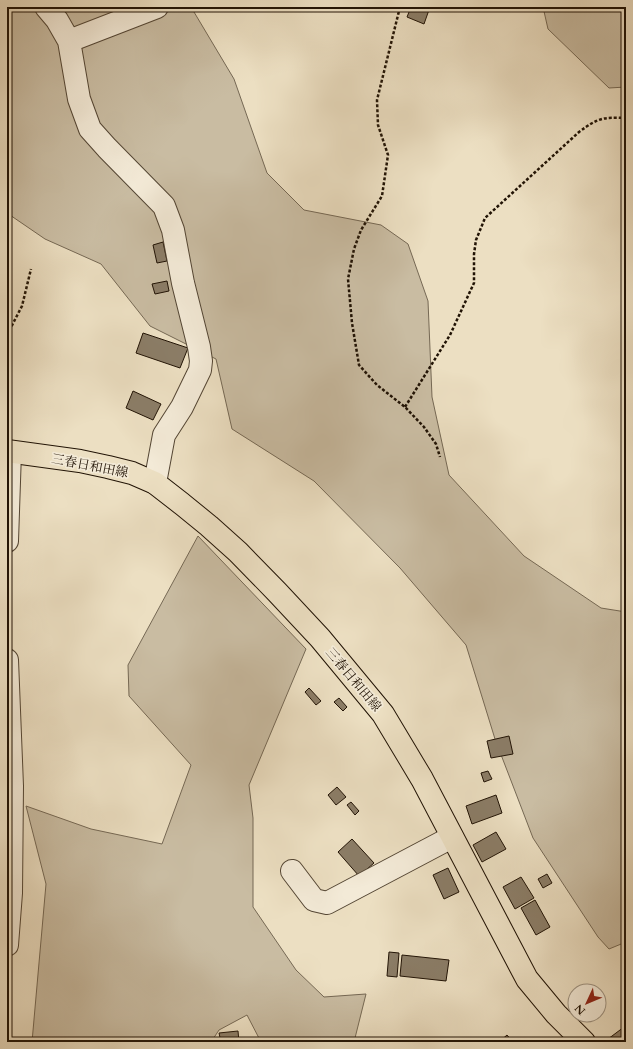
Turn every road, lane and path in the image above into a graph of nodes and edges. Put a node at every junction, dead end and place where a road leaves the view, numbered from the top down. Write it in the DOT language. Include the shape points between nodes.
graph roads {
  1 [pos="46,7"];
  2 [pos="157,7"];
  3 [pos="400,7"];
  4 [pos="69,41"];
  5 [pos="626,118"];
  6 [pos="31,269"];
  7 [pos="7,335"];
  8 [pos="405,407"];
  9 [pos="9,452"];
  10 [pos="440,457"];
  11 [pos="155,483"];
  12 [pos="7,541"];
  13 [pos="7,660"];
  14 [pos="452,837"];
  15 [pos="292,871"];
  16 [pos="7,946"];
  17 [pos="584,1042"];
  1 -- 4 [label="street"];
  2 -- 4 [label="street"];
  3 -- 8 [label="path" via="377,100 378,125 388,155 382,196 361,230 348,279 359,365 377,385"];
  4 -- 11 [label="street" via="79,99 90,129 164,206 173,230 199,347 200,370 182,407 164,435"];
  5 -- 8 [label="path" via="609,117 594,121 485,218 476,240 474,283 450,335"];
  6 -- 7 [label="path" via="22,306"];
  8 -- 10 [label="path" via="436,444"];
  9 -- 11 [label="main road, 三春日和田線" via="80,461 132,473"];
  9 -- 12 [label="street"];
  11 -- 14 [label="main road, 三春日和田線" via="238,552 320,638 383,714 422,779"];
  13 -- 16 [label="street" via="12,786 11,892"];
  14 -- 15 [label="street" via="327,903 314,900"];
  14 -- 17 [label="main road, 三春日和田線" via="527,979"];
}
